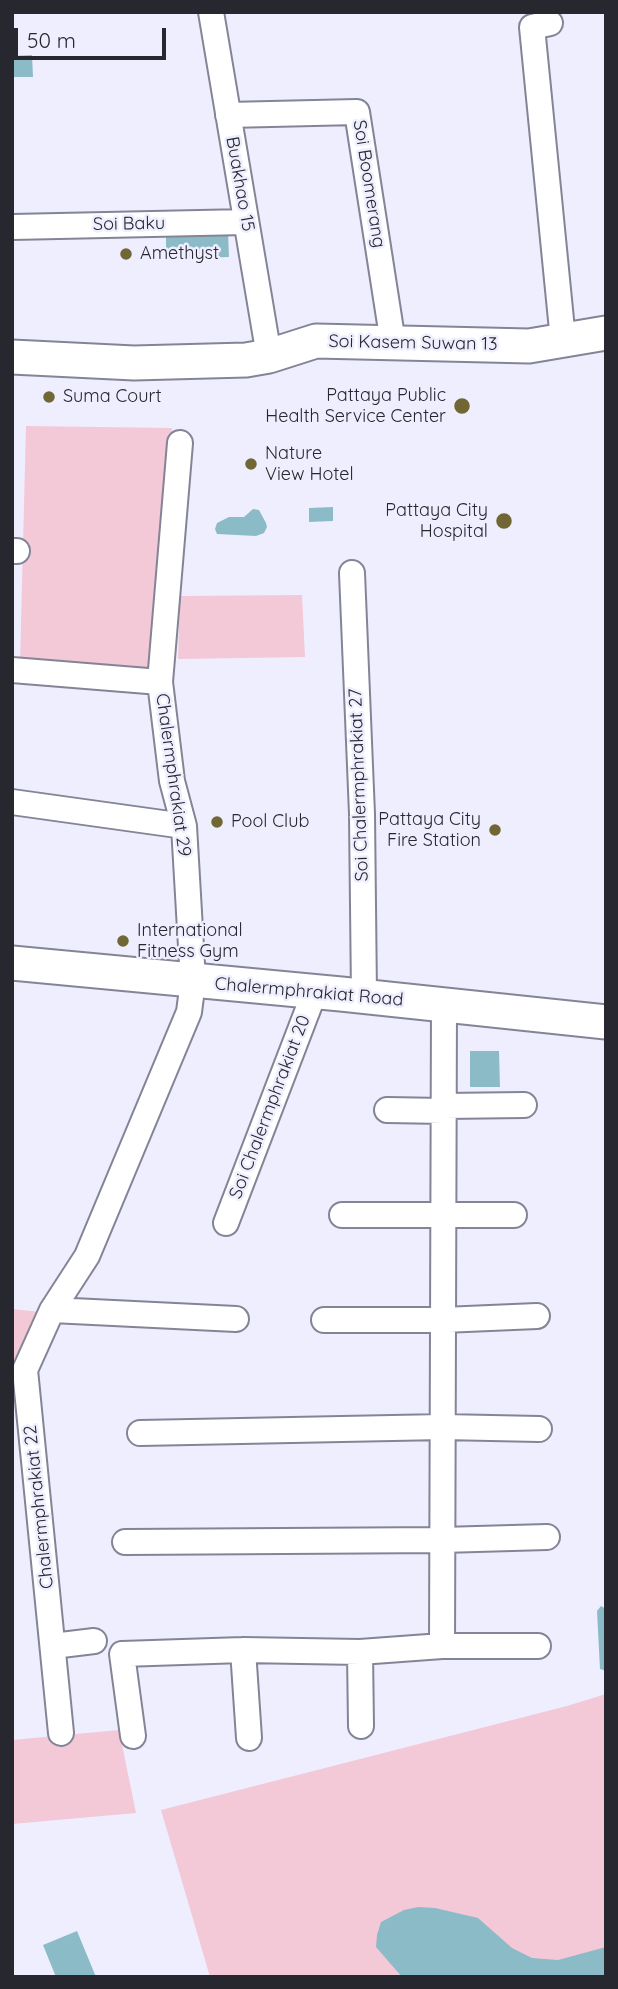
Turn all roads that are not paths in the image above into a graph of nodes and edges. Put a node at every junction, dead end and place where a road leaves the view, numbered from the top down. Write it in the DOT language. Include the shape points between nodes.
graph roads {
  1 [pos="211,12"];
  2 [pos="550,23"];
  3 [pos="228,115"];
  4 [pos="246,222"];
  5 [pos="12,227"];
  6 [pos="606,334"];
  7 [pos="563,340"];
  8 [pos="393,342"];
  9 [pos="269,356"];
  10 [pos="12,357"];
  11 [pos="180,443"];
  12 [pos="352,573"];
  13 [pos="12,670"];
  14 [pos="159,682"];
  15 [pos="12,802"];
  16 [pos="184,826"];
  17 [pos="12,963"];
  18 [pos="193,981"];
  19 [pos="315,991"];
  20 [pos="364,996"];
  21 [pos="444,1005"];
  22 [pos="606,1022"];
  23 [pos="524,1105"];
  24 [pos="444,1108"];
  25 [pos="387,1110"];
  26 [pos="342,1215"];
  27 [pos="444,1215"];
  28 [pos="514,1215"];
  29 [pos="226,1223"];
  30 [pos="52,1310"];
  31 [pos="537,1316"];
  32 [pos="236,1319"];
  33 [pos="324,1320"];
  34 [pos="443,1320"];
  35 [pos="443,1427"];
  36 [pos="539,1429"];
  37 [pos="140,1433"];
  38 [pos="547,1537"];
  39 [pos="442,1540"];
  40 [pos="125,1542"];
  41 [pos="94,1641"];
  42 [pos="53,1646"];
  43 [pos="442,1646"];
  44 [pos="537,1646"];
  45 [pos="243,1650"];
  46 [pos="360,1652"];
  47 [pos="361,1726"];
  48 [pos="61,1733"];
  49 [pos="133,1736"];
  50 [pos="249,1738"];
  1 -- 3 [label="street, Buakhao 15"];
  2 -- 7 [label="street" via="532,27"];
  3 -- 4 [label="street, Buakhao 15"];
  3 -- 8 [label="street, Soi Boomerang" via="357,112"];
  4 -- 5 [label="street, Soi Baku"];
  4 -- 9 [label="street, Buakhao 15"];
  6 -- 7 [label="main road, Soi Kasem Suwan 13"];
  7 -- 8 [label="main road, Soi Kasem Suwan 13" via="529,346"];
  8 -- 9 [label="main road, Soi Kasem Suwan 13" via="316,341"];
  9 -- 10 [label="main road, Soi Kasem Suwan 13" via="134,363"];
  11 -- 14 [label="street, Chalermphrakiat 29"];
  12 -- 20 [label="street, Soi Chalermphrakiat 27"];
  13 -- 14 [label="street"];
  14 -- 16 [label="street, Chalermphrakiat 29" via="172,781"];
  15 -- 16 [label="street"];
  16 -- 18 [label="street, Chalermphrakiat 29"];
  17 -- 18 [label="main road, Chalermphrakiat Road"];
  18 -- 19 [label="main road, Chalermphrakiat Road"];
  18 -- 30 [label="street, Chalermphrakiat 22" via="189,1012 87,1256"];
  19 -- 20 [label="main road, Chalermphrakiat Road"];
  19 -- 29 [label="street, Soi Chalermphrakiat 20"];
  20 -- 21 [label="main road, Chalermphrakiat Road"];
  21 -- 22 [label="main road, Chalermphrakiat Road"];
  21 -- 24 [label="street"];
  23 -- 24 [label="street"];
  24 -- 25 [label="street"];
  24 -- 27 [label="street"];
  26 -- 27 [label="street"];
  27 -- 28 [label="street"];
  27 -- 34 [label="street"];
  30 -- 32 [label="street"];
  30 -- 42 [label="street, Chalermphrakiat 22" via="25,1370"];
  31 -- 34 [label="street"];
  33 -- 34 [label="street"];
  34 -- 35 [label="street"];
  35 -- 36 [label="street"];
  35 -- 37 [label="street"];
  35 -- 39 [label="street"];
  38 -- 39 [label="street"];
  39 -- 40 [label="street"];
  39 -- 43 [label="street"];
  41 -- 42 [label="street"];
  42 -- 48 [label="street, Chalermphrakiat 22"];
  43 -- 44 [label="street"];
  43 -- 46 [label="street"];
  45 -- 46 [label="street"];
  45 -- 49 [label="street" via="122,1654"];
  45 -- 50 [label="street"];
  46 -- 47 [label="street"];
}
